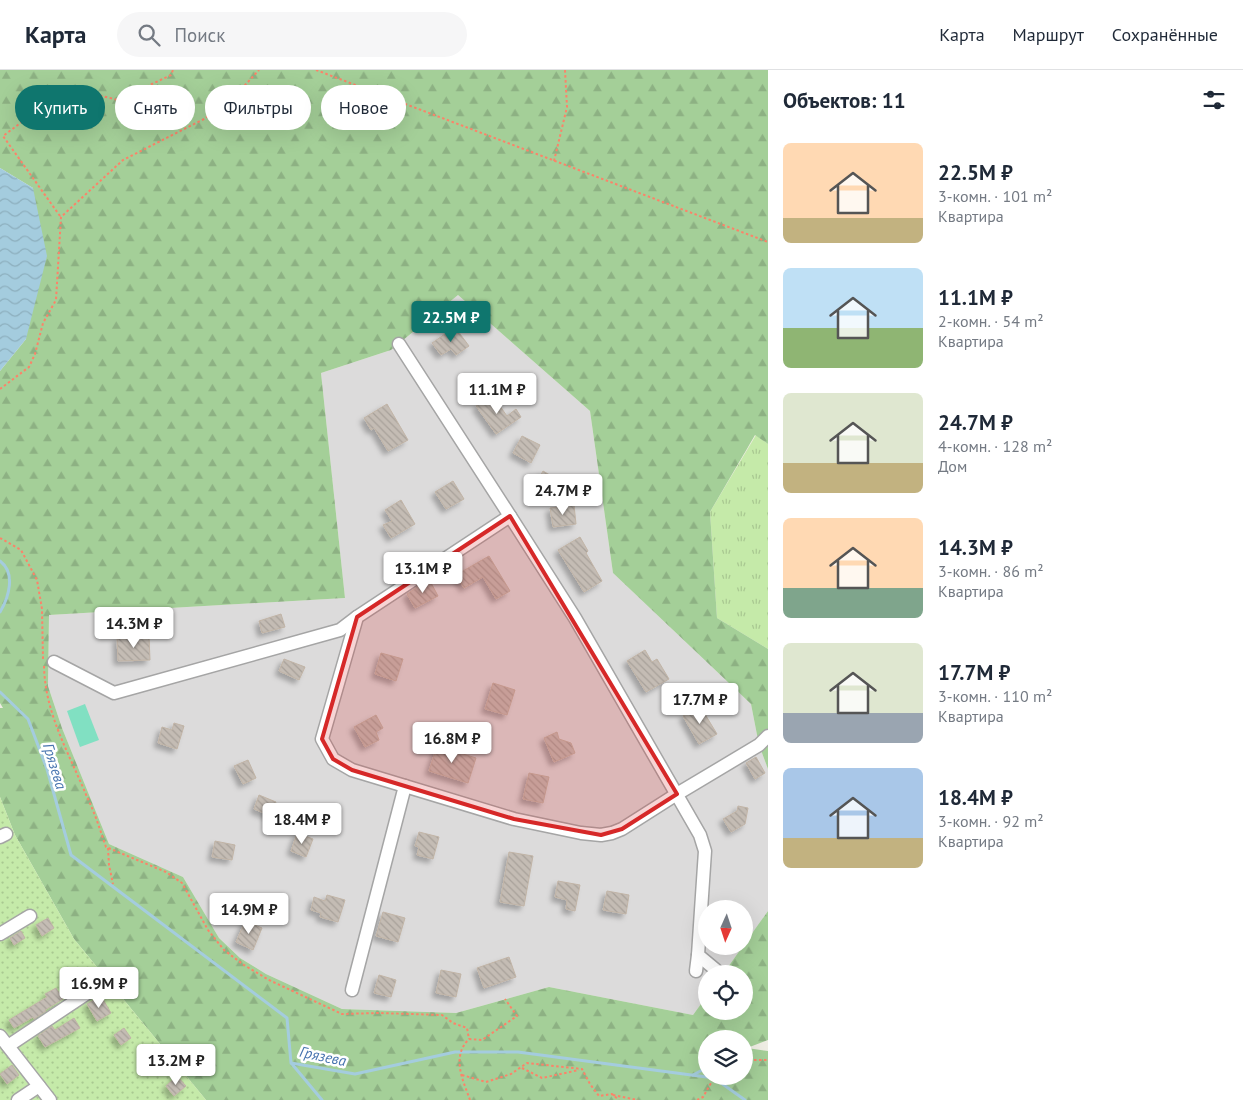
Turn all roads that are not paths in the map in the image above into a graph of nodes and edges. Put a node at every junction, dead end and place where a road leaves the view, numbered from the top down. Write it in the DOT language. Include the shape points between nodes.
graph roads {
  1 [pos="399,344"];
  2 [pos="510,516"];
  3 [pos="358,617"];
  4 [pos="54,662"];
  5 [pos="768,736"];
  6 [pos="405,786"];
  7 [pos="677,794"];
  8 [pos="702,900"];
  9 [pos="30,916"];
  10 [pos="0,934"];
  11 [pos="698,955"];
  12 [pos="710,965"];
  13 [pos="696,971"];
  14 [pos="92,990"];
  15 [pos="352,990"];
  16 [pos="0,1036"];
  17 [pos="8,1046"];
  18 [pos="39,1086"];
  19 [pos="18,1100"];
  20 [pos="50,1100"];
  1 -- 2 [label="street"];
  2 -- 3 [label="street"];
  2 -- 7 [label="street" via="575,618"];
  3 -- 4 [label="street" via="340,630 114,694"];
  3 -- 6 [label="street" via="322,739 333,759 352,770"];
  5 -- 7 [label="street" via="759,745"];
  6 -- 7 [label="street" via="514,819 601,834 622,830"];
  6 -- 15 [label="street"];
  7 -- 8 [label="street" via="700,835 705,851"];
  9 -- 10 [label="street"];
  11 -- 12 [label="street"];
  11 -- 13 [label="street"];
  14 -- 17 [label="street"];
  16 -- 17 [label="street"];
  17 -- 18 [label="street"];
  18 -- 19 [label="street"];
  18 -- 20 [label="street"];
}
